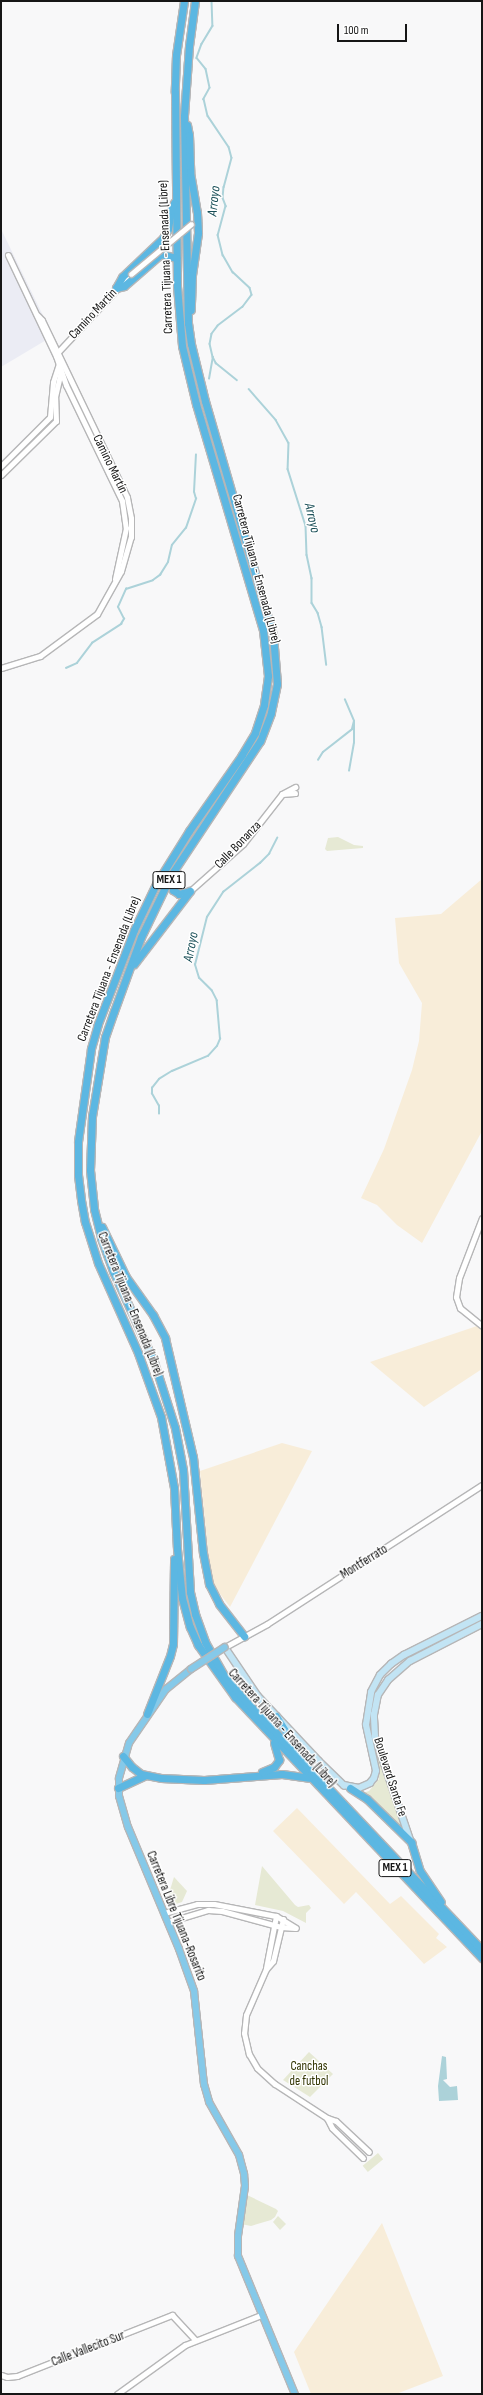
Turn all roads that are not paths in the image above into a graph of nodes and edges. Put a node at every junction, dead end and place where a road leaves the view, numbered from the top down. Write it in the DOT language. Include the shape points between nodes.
graph roads {
  1 [pos="184,1"];
  2 [pos="195,1"];
  3 [pos="184,116"];
  4 [pos="175,201"];
  5 [pos="194,223"];
  6 [pos="8,255"];
  7 [pos="176,258"];
  8 [pos="116,288"];
  9 [pos="188,323"];
  10 [pos="57,354"];
  11 [pos="61,365"];
  12 [pos="60,372"];
  13 [pos="1,466"];
  14 [pos="1,475"];
  15 [pos="115,580"];
  16 [pos="1,668"];
  17 [pos="295,790"];
  18 [pos="183,855"];
  19 [pos="190,891"];
  20 [pos="129,970"];
  21 [pos="96,1216"];
  22 [pos="482,1218"];
  23 [pos="482,1326"];
  24 [pos="482,1485"];
  25 [pos="177,1549"];
  26 [pos="482,1616"];
  27 [pos="482,1624"];
  28 [pos="244,1636"];
  29 [pos="225,1647"];
  30 [pos="147,1714"];
  31 [pos="276,1716"];
  32 [pos="272,1737"];
  33 [pos="124,1756"];
  34 [pos="306,1766"];
  35 [pos="252,1775"];
  36 [pos="144,1776"];
  37 [pos="309,1778"];
  38 [pos="118,1788"];
  39 [pos="350,1788"];
  40 [pos="411,1842"];
  41 [pos="164,1913"];
  42 [pos="276,1916"];
  43 [pos="450,1916"];
  44 [pos="283,1919"];
  45 [pos="168,1922"];
  46 [pos="273,1924"];
  47 [pos="281,1927"];
  48 [pos="482,1950"];
  49 [pos="482,1958"];
  50 [pos="266,1969"];
  51 [pos="327,2118"];
  52 [pos="369,2152"];
  53 [pos="363,2158"];
  54 [pos="261,2315"];
  55 [pos="195,2340"];
  56 [pos="2,2376"];
  57 [pos="117,2394"];
  58 [pos="295,2394"];
  1 -- 4 [label="highway, Carretera Tijuana - Ensenada (Libre) / MEX 1" via="175,67"];
  2 -- 3 [label="highway, Carretera Tijuana - Ensenada (Libre) / MEX 1"];
  3 -- 5 [label="highway" via="189,135 190,172 197,202"];
  3 -- 9 [label="highway, Carretera Tijuana - Ensenada (Libre) / MEX 1"];
  4 -- 7 [label="highway, Carretera Tijuana - Ensenada (Libre) / MEX 1"];
  4 -- 8 [label="highway" via="163,238 122,277"];
  5 -- 8 [label="street, Camino Martin, bridge"];
  5 -- 9 [label="highway" via="192,311"];
  6 -- 10 [label="street, Camino Martín"];
  7 -- 8 [label="highway" via="161,254 124,286"];
  7 -- 25 [label="highway, Carretera Tijuana - Ensenada (Libre) / MEX 1" via="179,324 187,373 263,630 268,664 267,690 261,719 249,744 167,864 143,908 119,969 91,1049 78,1142 78,1175 85,1222 93,1249 150,1382 161,1417 174,1488"];
  8 -- 10 [label="street, Camino Martin"];
  9 -- 18 [label="highway, Carretera Tijuana - Ensenada (Libre) / MEX 1" via="205,401 273,635 277,684 271,713 260,741 243,770"];
  10 -- 11 [label="street, Camino Martín"];
  11 -- 12 [label="street"];
  11 -- 13 [label="street" via="53,382 50,417"];
  11 -- 15 [label="street, Camino Martín" via="123,488 130,508 131,537 121,571"];
  12 -- 14 [label="street" via="56,421"];
  12 -- 15 [label="street, Camino Martín" via="122,501 126,528 115,569"];
  15 -- 16 [label="street, Camino Martín" via="100,610 90,621 40,656"];
  17 -- 19 [label="street, Calle Bonanza" via="282,794 243,844"];
  18 -- 19 [label="highway" via="172,888 179,894"];
  18 -- 20 [label="highway, Carretera Tijuana - Ensenada (Libre) / MEX 1" via="151,914"];
  19 -- 20 [label="highway"];
  20 -- 21 [label="highway, Carretera Tijuana - Ensenada (Libre) / MEX 1" via="105,1037 95,1090 90,1150 91,1188"];
  21 -- 28 [label="highway" via="126,1277 153,1315 165,1338 193,1457 203,1553 209,1584 219,1604"];
  21 -- 34 [label="highway, Carretera Tijuana - Ensenada (Libre) / MEX 1" via="114,1273 160,1378 175,1428 183,1470 190,1592 200,1631 225,1677"];
  22 -- 23 [label="street" via="459,1278 456,1297 460,1308"];
  24 -- 28 [label="street, Montferrato" via="379,1553"];
  25 -- 30 [label="highway" via="174,1558 173,1644"];
  25 -- 32 [label="highway, Carretera Tijuana - Ensenada (Libre) / MEX 1" via="182,1598 198,1645 221,1680"];
  26 -- 39 [label="main road, Boulevard Santa Fe" via="409,1652 380,1675 371,1692 366,1718 376,1771 374,1778 364,1787"];
  27 -- 40 [label="main road, Boulevard Santa Fe" via="410,1661 388,1680 378,1695 374,1715 375,1737"];
  28 -- 29 [label="street, Montferrato"];
  29 -- 30 [label="main road, Carretera Libre Tijuana-Rosarito, bridge" via="171,1684"];
  29 -- 31 [label="main road" via="258,1696"];
  30 -- 33 [label="main road, Carretera Libre Tijuana-Rosarito"];
  31 -- 34 [label="highway"];
  31 -- 39 [label="main road" via="336,1778"];
  32 -- 35 [label="highway" via="279,1760 270,1770"];
  32 -- 37 [label="highway, Carretera Tijuana - Ensenada (Libre) / MEX 1"];
  33 -- 36 [label="highway" via="132,1767"];
  33 -- 38 [label="main road, Carretera Libre Tijuana-Rosarito"];
  34 -- 43 [label="highway, Carretera Tijuana - Ensenada (Libre) / MEX 1"];
  35 -- 36 [label="highway" via="204,1780"];
  35 -- 37 [label="highway" via="282,1774"];
  36 -- 38 [label="highway"];
  37 -- 49 [label="highway, Carretera Tijuana - Ensenada (Libre) / MEX 1"];
  38 -- 41 [label="main road, Carretera Libre Tijuana-Rosarito" via="128,1827"];
  39 -- 40 [label="highway" via="367,1799"];
  40 -- 43 [label="highway" via="420,1871"];
  41 -- 42 [label="street" via="206,1904"];
  41 -- 45 [label="main road, Carretera Libre Tijuana-Rosarito"];
  42 -- 44 [label="street"];
  42 -- 46 [label="street"];
  43 -- 48 [label="highway, Carretera Tijuana - Ensenada (Libre) / MEX 1"];
  44 -- 47 [label="street"];
  44 -- 47 [label="street" via="296,1928"];
  45 -- 46 [label="street" via="208,1910"];
  45 -- 54 [label="main road, Carretera Libre Tijuana-Rosarito" via="194,1991 201,2070 206,2093 236,2148 242,2165 245,2186 237,2246 242,2268"];
  46 -- 47 [label="street"];
  46 -- 50 [label="street"];
  47 -- 50 [label="street" via="273,1961"];
  50 -- 51 [label="street" via="244,2024 249,2054 257,2068 275,2084"];
  51 -- 52 [label="street" via="336,2121"];
  51 -- 53 [label="street" via="332,2128"];
  54 -- 55 [label="street"];
  54 -- 58 [label="main road, Carretera Libre Tijuana-Rosarito"];
  55 -- 56 [label="street, Calle Vallecito Sur" via="172,2315 17,2376"];
  55 -- 57 [label="street"];
}
